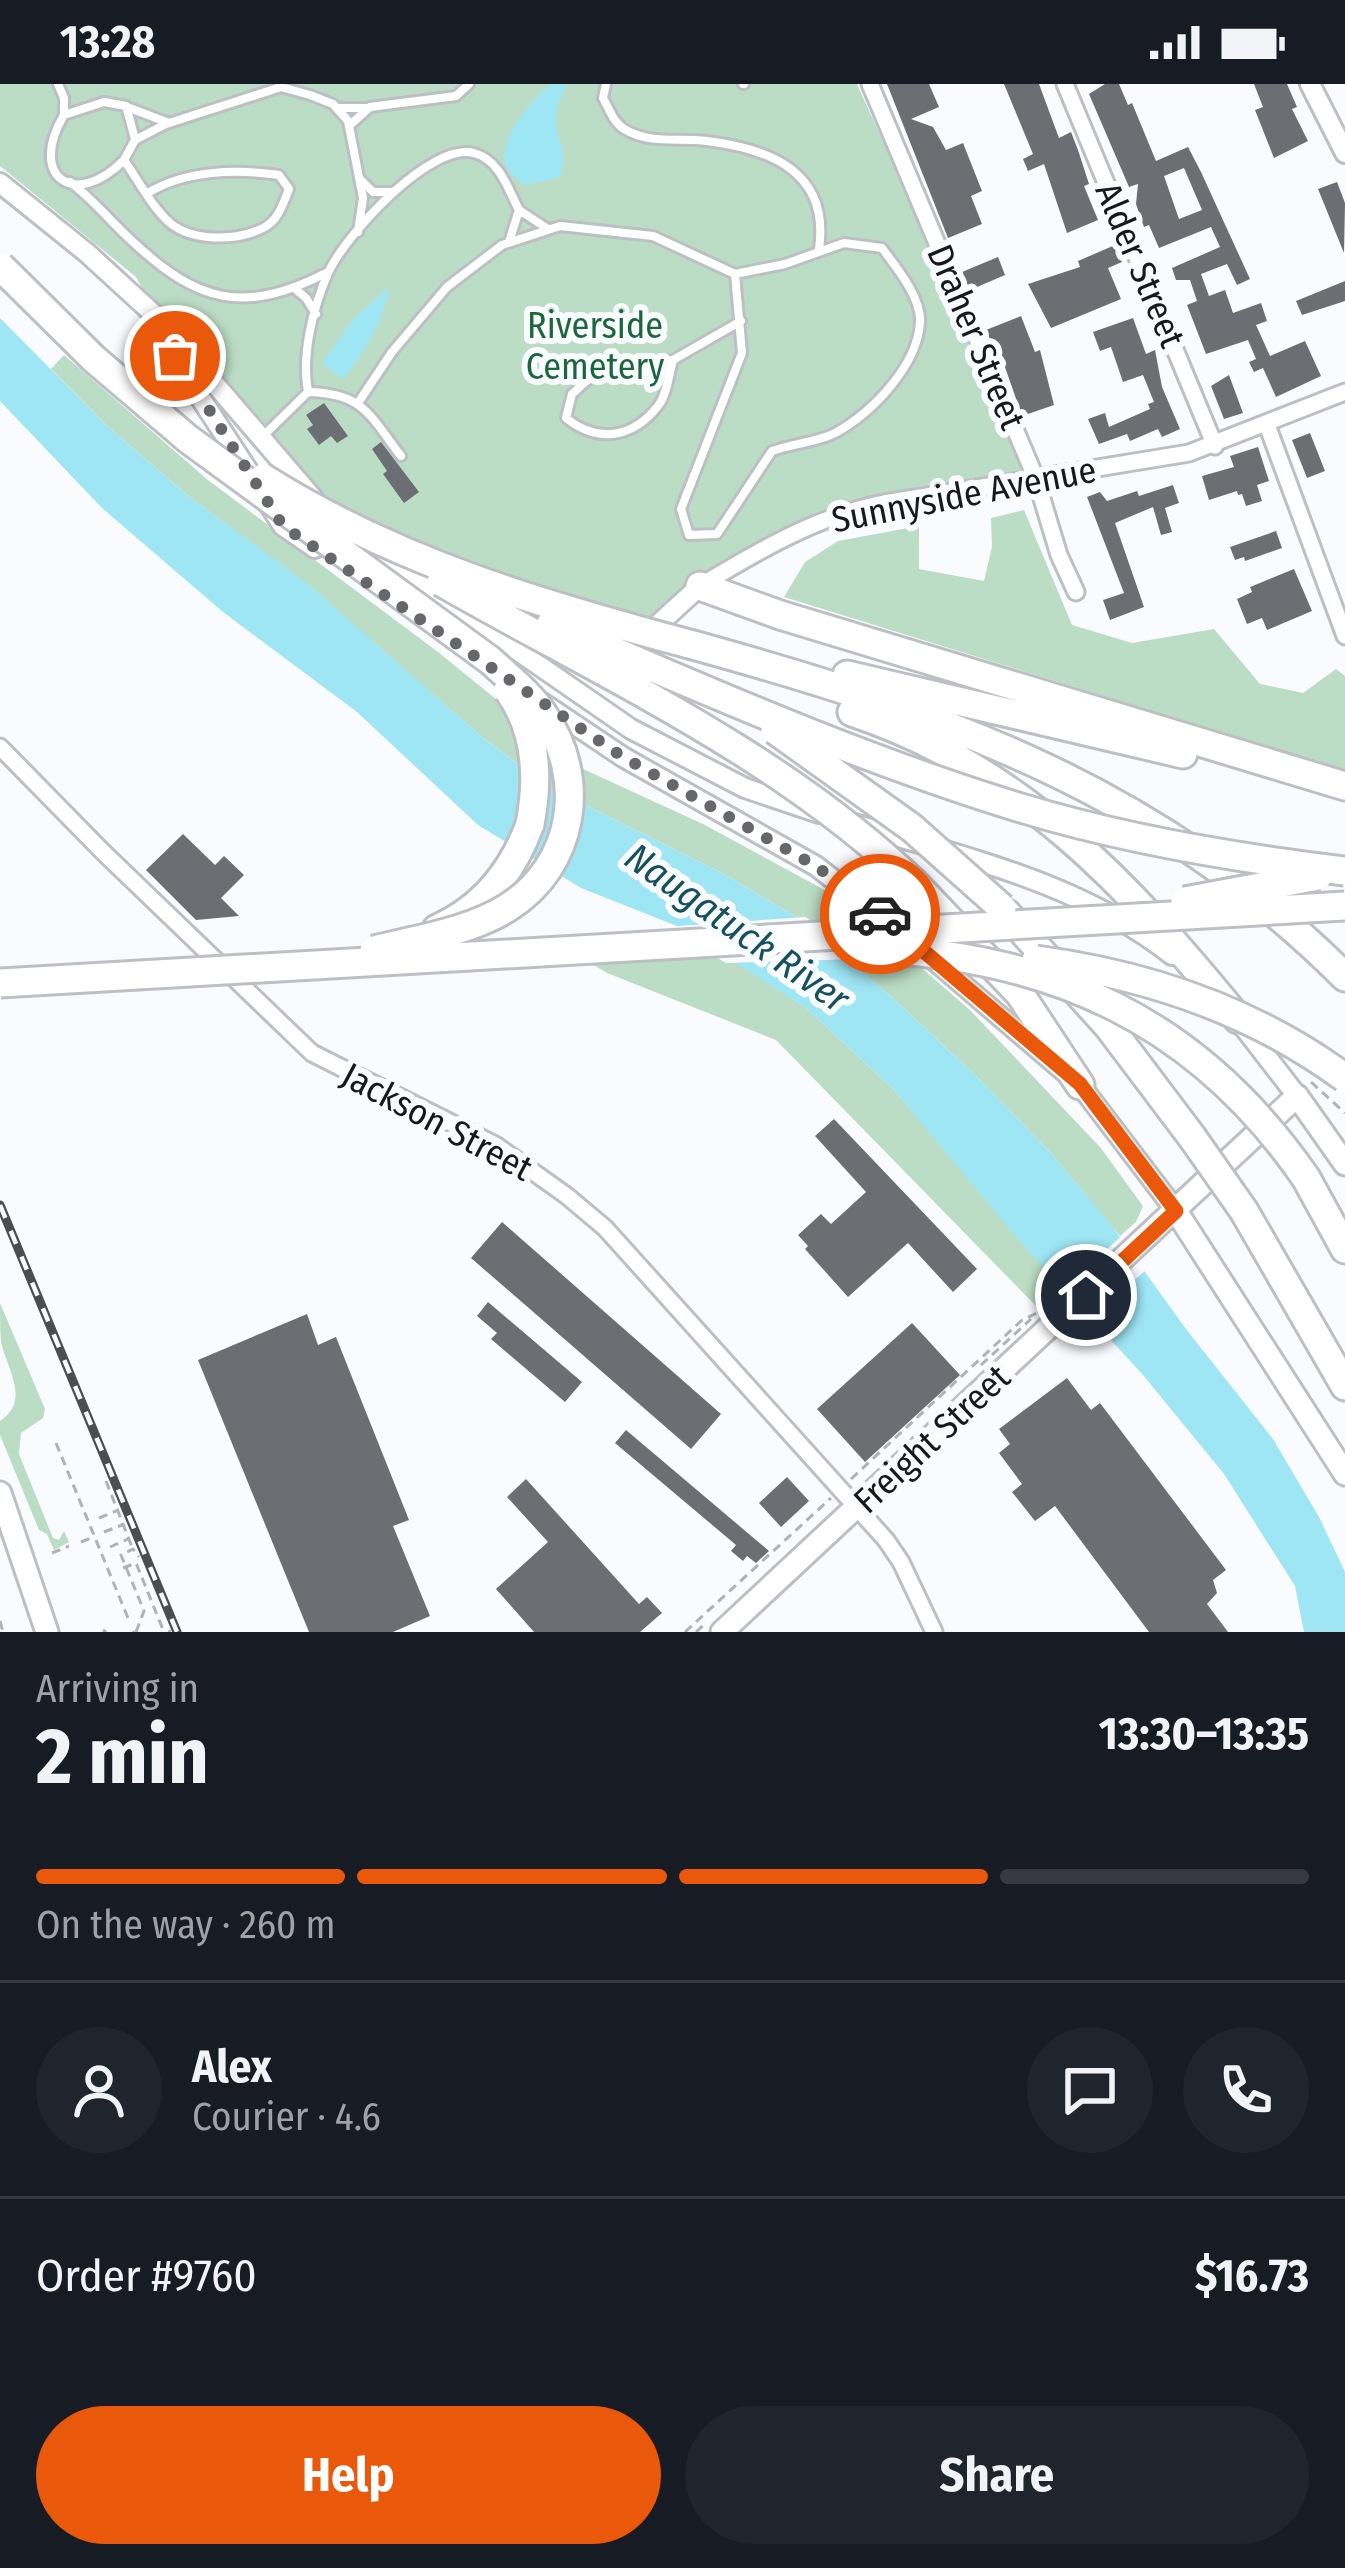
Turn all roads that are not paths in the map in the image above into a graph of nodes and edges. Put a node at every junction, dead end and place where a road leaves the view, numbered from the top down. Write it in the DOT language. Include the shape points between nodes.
graph roads {
  1 [pos="58,84"];
  2 [pos="256,84"];
  3 [pos="469,84"];
  4 [pos="606,84"];
  5 [pos="870,84"];
  6 [pos="1065,84"];
  7 [pos="1310,84"];
  8 [pos="279,85"];
  9 [pos="255,97"];
  10 [pos="126,106"];
  11 [pos="370,107"];
  12 [pos="337,108"];
  13 [pos="64,115"];
  14 [pos="170,123"];
  15 [pos="349,126"];
  16 [pos="135,140"];
  17 [pos="1345,153"];
  18 [pos="124,160"];
  19 [pos="359,179"];
  20 [pos="105,180"];
  21 [pos="70,182"];
  22 [pos="0,183"];
  23 [pos="394,192"];
  24 [pos="148,194"];
  25 [pos="95,201"];
  26 [pos="519,210"];
  27 [pos="823,224"];
  28 [pos="549,230"];
  29 [pos="358,232"];
  30 [pos="508,243"];
  31 [pos="844,243"];
  32 [pos="819,249"];
  33 [pos="5,270"];
  34 [pos="328,271"];
  35 [pos="735,274"];
  36 [pos="294,288"];
  37 [pos="139,300"];
  38 [pos="316,314"];
  39 [pos="742,320"];
  40 [pos="673,360"];
  41 [pos="308,392"];
  42 [pos="1345,392"];
  43 [pos="358,403"];
  44 [pos="1267,425"];
  45 [pos="261,439"];
  46 [pos="1215,446"];
  47 [pos="401,456"];
  48 [pos="230,472"];
  49 [pos="1036,479"];
  50 [pos="421,571"];
  51 [pos="700,586"];
  52 [pos="1076,592"];
  53 [pos="1345,636"];
  54 [pos="692,647"];
  55 [pos="732,701"];
  56 [pos="598,708"];
  57 [pos="584,730"];
  58 [pos="0,747"];
  59 [pos="1345,789"];
  60 [pos="1345,870"];
  61 [pos="1345,892"];
  62 [pos="1345,907"];
  63 [pos="1154,913"];
  64 [pos="589,951"];
  65 [pos="324,965"];
  66 [pos="1345,977"];
  67 [pos="0,982"];
  68 [pos="1244,1027"];
  69 [pos="1345,1078"];
  70 [pos="1080,1084"];
  71 [pos="1297,1096"];
  72 [pos="1345,1164"];
  73 [pos="1176,1211"];
  74 [pos="1345,1249"];
  75 [pos="1345,1386"];
  76 [pos="1345,1474"];
  77 [pos="0,1493"];
  78 [pos="856,1509"];
  79 [pos="47,1632"];
  80 [pos="722,1632"];
  81 [pos="934,1632"];
  1 -- 13 [label="lane"];
  2 -- 9 [label="lane"];
  3 -- 11 [label="lane" via="456,96"];
  4 -- 27 [label="lane" via="603,98 620,127 651,140 705,140 775,155 811,187"];
  5 -- 49 [label="street, Draher Street"];
  6 -- 46 [label="street, Alder Street"];
  7 -- 17 [label="street"];
  8 -- 9 [label="lane"];
  8 -- 12 [label="lane"];
  9 -- 14 [label="lane"];
  10 -- 13 [label="lane" via="104,102"];
  10 -- 14 [label="lane"];
  10 -- 16 [label="lane"];
  11 -- 12 [label="lane"];
  11 -- 15 [label="lane"];
  12 -- 15 [label="lane"];
  13 -- 21 [label="lane" via="49,159"];
  14 -- 16 [label="lane"];
  15 -- 19 [label="lane"];
  16 -- 18 [label="lane"];
  18 -- 20 [label="lane"];
  18 -- 24 [label="lane"];
  19 -- 23 [label="lane" via="374,192"];
  19 -- 29 [label="lane"];
  20 -- 21 [label="lane"];
  20 -- 25 [label="lane"];
  21 -- 25 [label="lane"];
  22 -- 37 [label="street"];
  23 -- 26 [label="lane" via="441,157 473,153 497,167"];
  23 -- 29 [label="lane"];
  24 -- 24 [label="lane" via="172,224 219,237 265,228 289,189 279,175 250,171 182,179"];
  25 -- 36 [label="lane" via="136,245 202,293 222,299"];
  26 -- 28 [label="lane"];
  26 -- 30 [label="lane"];
  27 -- 31 [label="lane"];
  27 -- 32 [label="lane"];
  28 -- 30 [label="lane"];
  28 -- 35 [label="lane" via="653,236"];
  29 -- 34 [label="lane"];
  30 -- 43 [label="lane" via="447,287"];
  31 -- 32 [label="lane"];
  31 -- 39 [label="lane" via="882,248 901,273 921,319 911,355 876,402 834,434 772,451 717,534 689,535 681,509 742,353"];
  32 -- 35 [label="lane"];
  33 -- 48 [label="highway, bridge" via="94,359"];
  33 -- 54 [label="highway, bridge" via="148,399 281,490 428,562"];
  33 -- 65 [label="highway, bridge" via="97,368 184,444 485,665 516,701 535,763 534,804 502,879 450,923"];
  34 -- 36 [label="lane"];
  34 -- 38 [label="lane"];
  35 -- 39 [label="lane"];
  36 -- 38 [label="lane"];
  37 -- 45 [label="street"];
  37 -- 57 [label="street" via="283,526"];
  38 -- 41 [label="lane" via="303,366"];
  39 -- 40 [label="lane"];
  40 -- 40 [label="lane" via="594,374 572,394 566,418 608,438 632,428 661,404"];
  41 -- 43 [label="lane"];
  41 -- 45 [label="lane"];
  42 -- 44 [label="street, Sunnyside Avenue"];
  43 -- 47 [label="lane"];
  44 -- 46 [label="street, Sunnyside Avenue"];
  44 -- 53 [label="street"];
  45 -- 56 [label="street" via="345,530"];
  46 -- 49 [label="street, Sunnyside Avenue"];
  48 -- 50 [label="highway, bridge"];
  48 -- 65 [label="highway, bridge" via="513,680 555,734 569,779 563,841 525,895 455,930"];
  49 -- 51 [label="street, Sunnyside Avenue" via="838,514"];
  49 -- 52 [label="street, Draher Street"];
  50 -- 55 [label="highway, bridge"];
  50 -- 70 [label="highway, bridge" via="749,755 854,828 1020,994"];
  51 -- 56 [label="street, Sunnyside Avenue" via="644,636"];
  51 -- 59 [label="highway"];
  54 -- 59 [label="highway"];
  54 -- 66 [label="highway" via="938,721 1081,782 1210,862"];
  54 -- 68 [label="highway" via="907,733 1010,788 1104,868"];
  55 -- 60 [label="highway, bridge" via="927,777 1082,824"];
  55 -- 75 [label="highway, bridge" via="912,828 1002,908 1109,1027 1244,1211"];
  56 -- 57 [label="street, Sunnyside Avenue"];
  56 -- 68 [label="street" via="745,788 1086,900 1173,956"];
  57 -- 70 [label="street" via="844,884"];
  58 -- 78 [label="street, Jackson Street" via="312,1053 497,1146 596,1220"];
  60 -- 63 [label="highway, bridge"];
  61 -- 63 [label="highway, bridge"];
  62 -- 64 [label="highway, bridge"];
  63 -- 64 [label="highway, bridge"];
  64 -- 65 [label="highway, bridge"];
  64 -- 69 [label="highway, bridge" via="923,950 1084,968 1221,1007"];
  64 -- 74 [label="highway, bridge" via="887,949 1042,975 1121,1008 1196,1057 1255,1111 1306,1178"];
  65 -- 67 [label="highway, bridge"];
  68 -- 71 [label="street"];
  70 -- 73 [label="street"];
  71 -- 72 [label="main road"];
  71 -- 73 [label="main road, Freight Street"];
  73 -- 76 [label="main road"];
  73 -- 78 [label="main road, Freight Street" via="1048,1318"];
  77 -- 79 [label="main road"];
  78 -- 80 [label="main road, Freight Street"];
  78 -- 81 [label="street, Jackson Street" via="894,1551"];
}
